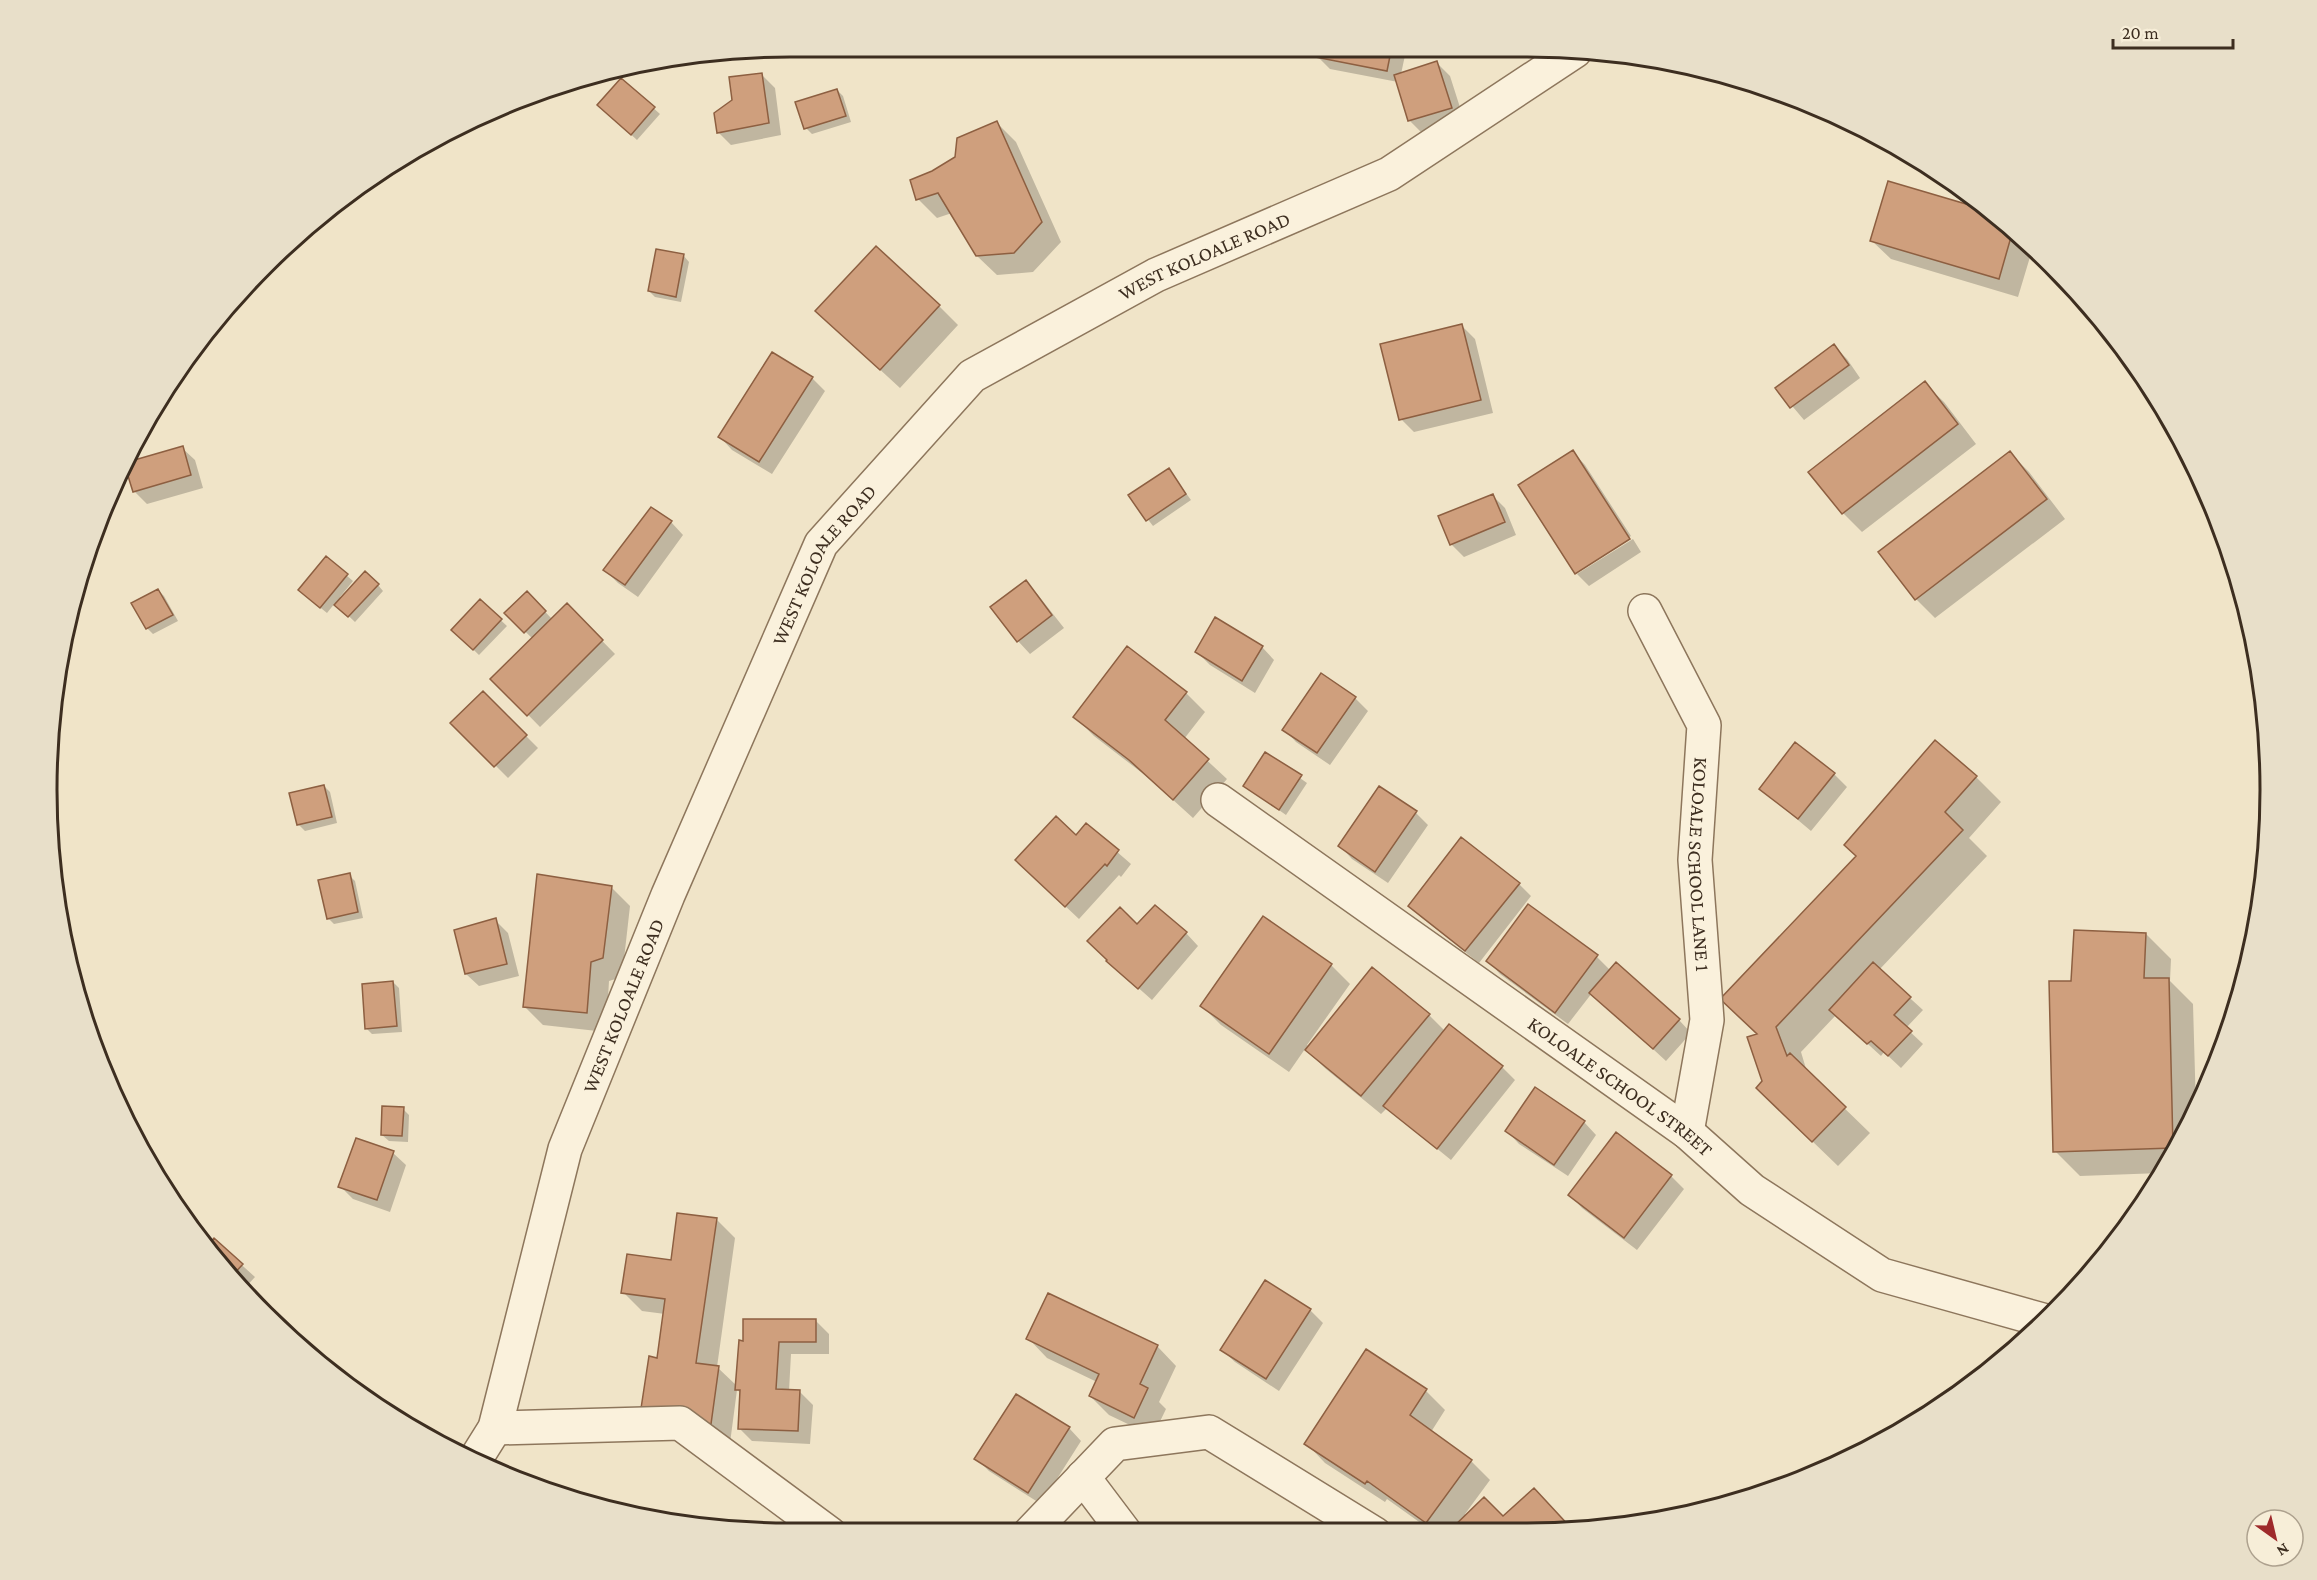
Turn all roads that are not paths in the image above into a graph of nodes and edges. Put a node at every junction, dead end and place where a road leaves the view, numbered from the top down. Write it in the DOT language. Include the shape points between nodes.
graph roads {
  1 [pos="1564,59"];
  2 [pos="1645,611"];
  3 [pos="1218,800"];
  4 [pos="1687,1132"];
  5 [pos="2034,1319"];
  6 [pos="495,1428"];
  7 [pos="480,1453"];
  8 [pos="1083,1477"];
  9 [pos="816,1523"];
  10 [pos="1039,1523"];
  11 [pos="1118,1523"];
  12 [pos="1359,1523"];
  1 -- 6 [label="street, WEST KOLOALE ROAD" via="1389,174 1156,275 972,376 821,544 668,895 565,1149"];
  2 -- 4 [label="street, KOLOALE SCHOOL LANE 1" via="1704,725 1695,860 1707,1020"];
  3 -- 4 [label="street, KOLOALE SCHOOL STREET"];
  4 -- 5 [label="street, KOLOALE SCHOOL STREET" via="1752,1190 1882,1275"];
  6 -- 7 [label="street, WEST KOLOALE ROAD"];
  6 -- 9 [label="street" via="680,1423"];
  8 -- 10 [label="street"];
  8 -- 11 [label="street"];
  8 -- 12 [label="street" via="1115,1444 1209,1432"];
}
